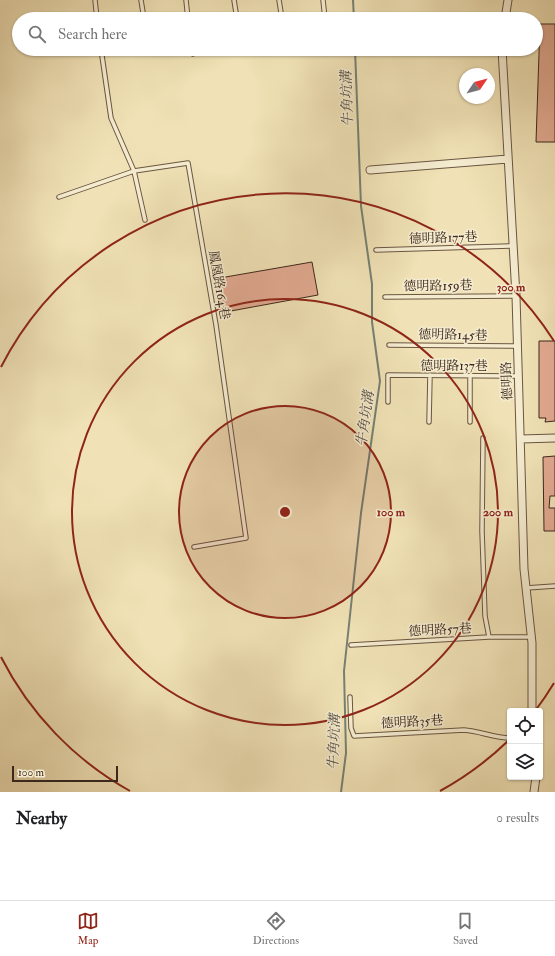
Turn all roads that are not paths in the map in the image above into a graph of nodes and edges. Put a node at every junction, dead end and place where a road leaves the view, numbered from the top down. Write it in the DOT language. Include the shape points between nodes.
graph roads {
  1 [pos="94,0"];
  2 [pos="141,0"];
  3 [pos="186,0"];
  4 [pos="234,0"];
  5 [pos="279,0"];
  6 [pos="323,0"];
  7 [pos="508,0"];
  8 [pos="96,12"];
  9 [pos="143,12"];
  10 [pos="187,12"];
  11 [pos="236,12"];
  12 [pos="281,12"];
  13 [pos="324,12"];
  14 [pos="506,12"];
  15 [pos="102,56"];
  16 [pos="502,56"];
  17 [pos="508,159"];
  18 [pos="370,170"];
  19 [pos="134,171"];
  20 [pos="59,197"];
  21 [pos="145,220"];
  22 [pos="512,246"];
  23 [pos="376,250"];
  24 [pos="516,296"];
  25 [pos="385,297"];
  26 [pos="389,345"];
  27 [pos="518,346"];
  28 [pos="430,375"];
  29 [pos="470,376"];
  30 [pos="519,376"];
  31 [pos="388,402"];
  32 [pos="429,422"];
  33 [pos="470,422"];
  34 [pos="483,438"];
  35 [pos="521,438"];
  36 [pos="555,438"];
  37 [pos="194,547"];
  38 [pos="555,586"];
  39 [pos="526,588"];
  40 [pos="489,637"];
  41 [pos="531,637"];
  42 [pos="351,645"];
  43 [pos="350,697"];
  44 [pos="532,708"];
  45 [pos="507,738"];
  46 [pos="536,780"];
  47 [pos="534,792"];
  1 -- 8 [label="lane"];
  2 -- 9 [label="lane"];
  3 -- 10 [label="lane"];
  4 -- 11 [label="lane"];
  5 -- 12 [label="lane"];
  6 -- 13 [label="lane"];
  7 -- 14 [label="street"];
  15 -- 19 [label="lane" via="111,118"];
  16 -- 17 [label="street, 德明路"];
  17 -- 18 [label="street"];
  17 -- 22 [label="street, 德明路"];
  19 -- 20 [label="lane"];
  19 -- 21 [label="lane"];
  19 -- 37 [label="lane, 鳳凰路164巷" via="188,164 216,325 246,538"];
  22 -- 23 [label="lane, 德明路177巷"];
  22 -- 24 [label="street, 德明路"];
  24 -- 25 [label="lane, 德明路159巷"];
  24 -- 27 [label="street, 德明路"];
  26 -- 27 [label="lane, 德明路145巷"];
  27 -- 30 [label="street, 德明路"];
  28 -- 29 [label="lane, 德明路137巷"];
  28 -- 31 [label="lane, 德明路137巷" via="388,375"];
  28 -- 32 [label="lane"];
  29 -- 30 [label="lane, 德明路137巷"];
  29 -- 33 [label="lane"];
  30 -- 35 [label="street, 德明路"];
  34 -- 40 [label="lane" via="482,531 485,616"];
  35 -- 36 [label="street"];
  35 -- 39 [label="street, 德明路"];
  38 -- 39 [label="lane"];
  39 -- 41 [label="street, 德明路"];
  40 -- 41 [label="lane, 德明路57巷"];
  40 -- 42 [label="lane, 德明路57巷"];
  41 -- 44 [label="street, 德明路"];
  43 -- 45 [label="lane, 德明路35巷" via="354,736 464,730 482,732 496,738"];
  46 -- 47 [label="street"];
}
